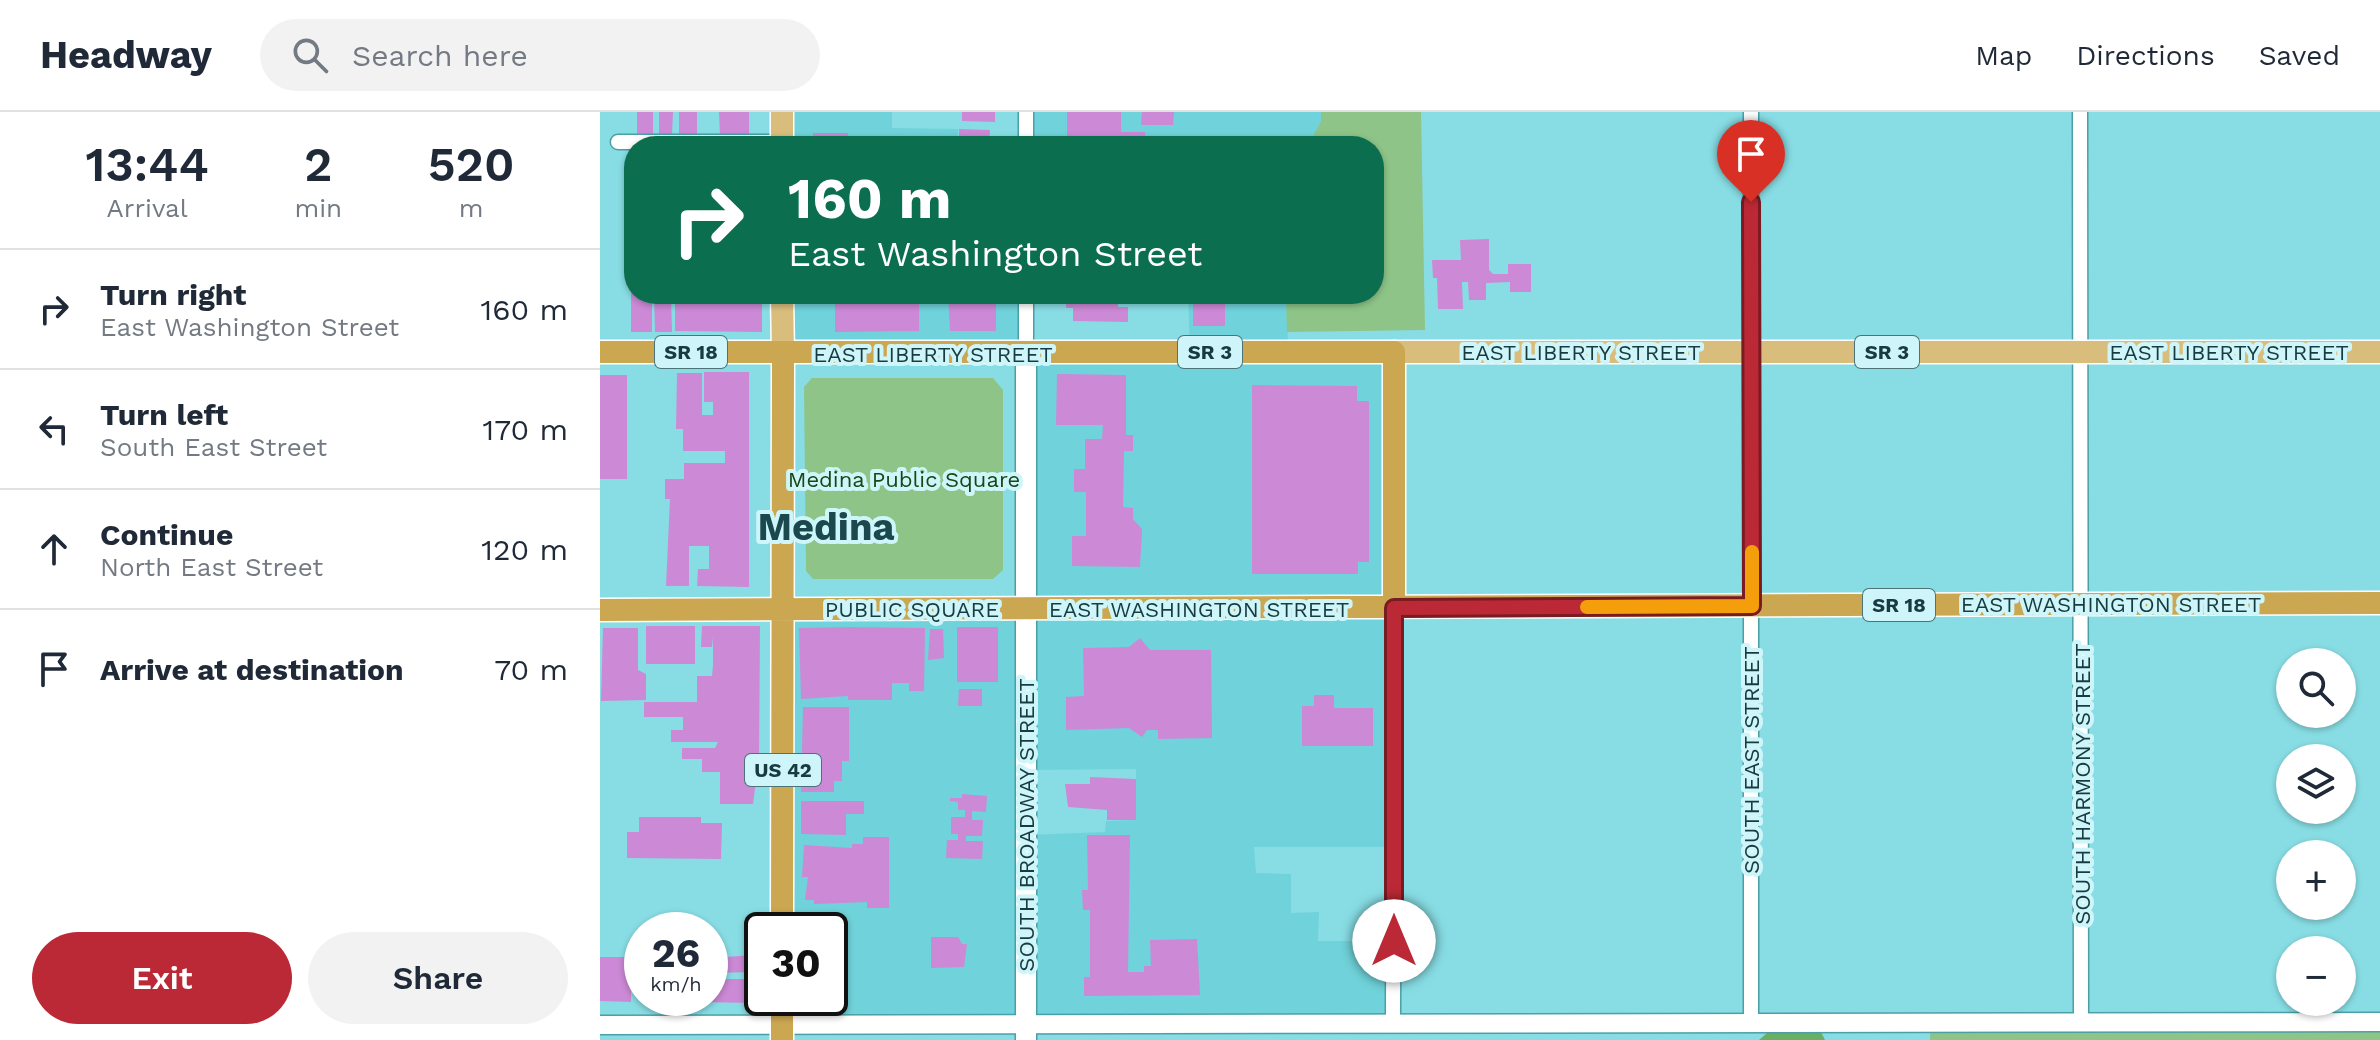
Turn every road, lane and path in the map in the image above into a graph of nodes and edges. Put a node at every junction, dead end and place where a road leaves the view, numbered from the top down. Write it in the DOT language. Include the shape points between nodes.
graph roads {
  1 [pos="782,112"];
  2 [pos="1026,112"];
  3 [pos="1751,112"];
  4 [pos="2080,112"];
  5 [pos="782,136"];
  6 [pos="1026,136"];
  7 [pos="618,142"];
  8 [pos="624,142"];
  9 [pos="782,304"];
  10 [pos="1026,304"];
  11 [pos="600,352"];
  12 [pos="1394,352"];
  13 [pos="1751,352"];
  14 [pos="2080,352"];
  15 [pos="2380,352"];
  16 [pos="783,354"];
  17 [pos="1026,354"];
  18 [pos="2380,603"];
  19 [pos="2082,604"];
  20 [pos="1752,606"];
  21 [pos="1394,608"];
  22 [pos="782,609"];
  23 [pos="600,610"];
  24 [pos="1026,610"];
  25 [pos="782,912"];
  26 [pos="2380,1022"];
  27 [pos="2081,1023"];
  28 [pos="1393,1024"];
  29 [pos="1751,1024"];
  30 [pos="600,1025"];
  31 [pos="1026,1032"];
  32 [pos="782,1033"];
  1 -- 5 [label="main road"];
  2 -- 6 [label="street"];
  3 -- 13 [label="street, SOUTH EAST STREET"];
  4 -- 14 [label="street, SOUTH HARMONY STREET"];
  7 -- 8 [label="street"];
  9 -- 16 [label="main road, US 42"];
  10 -- 17 [label="street"];
  11 -- 16 [label="highway, SR 18"];
  12 -- 13 [label="main road, EAST LIBERTY STREET / SR 3"];
  12 -- 17 [label="highway, EAST LIBERTY STREET / SR 3"];
  12 -- 21 [label="highway"];
  13 -- 14 [label="main road, EAST LIBERTY STREET / SR 3"];
  13 -- 20 [label="street, SOUTH EAST STREET"];
  14 -- 15 [label="main road, EAST LIBERTY STREET / SR 3"];
  14 -- 19 [label="street, SOUTH HARMONY STREET"];
  16 -- 17 [label="highway, EAST LIBERTY STREET / SR 3"];
  16 -- 22 [label="highway, US 42"];
  17 -- 24 [label="main road, PUBLIC SQUARE"];
  18 -- 19 [label="highway, EAST WASHINGTON STREET / SR 18"];
  19 -- 20 [label="highway, EAST WASHINGTON STREET / SR 18"];
  19 -- 27 [label="street, SOUTH HARMONY STREET"];
  20 -- 21 [label="highway, EAST WASHINGTON STREET / SR 18"];
  20 -- 29 [label="street, SOUTH EAST STREET"];
  21 -- 24 [label="highway, EAST WASHINGTON STREET"];
  21 -- 28 [label="street"];
  22 -- 23 [label="highway, PUBLIC SQUARE"];
  22 -- 24 [label="highway, PUBLIC SQUARE"];
  22 -- 25 [label="highway, US 42"];
  24 -- 31 [label="main road, SOUTH BROADWAY STREET"];
  26 -- 27 [label="street"];
  27 -- 29 [label="street"];
  28 -- 29 [label="street"];
  28 -- 31 [label="street"];
  30 -- 32 [label="street"];
  31 -- 32 [label="street"];
}
